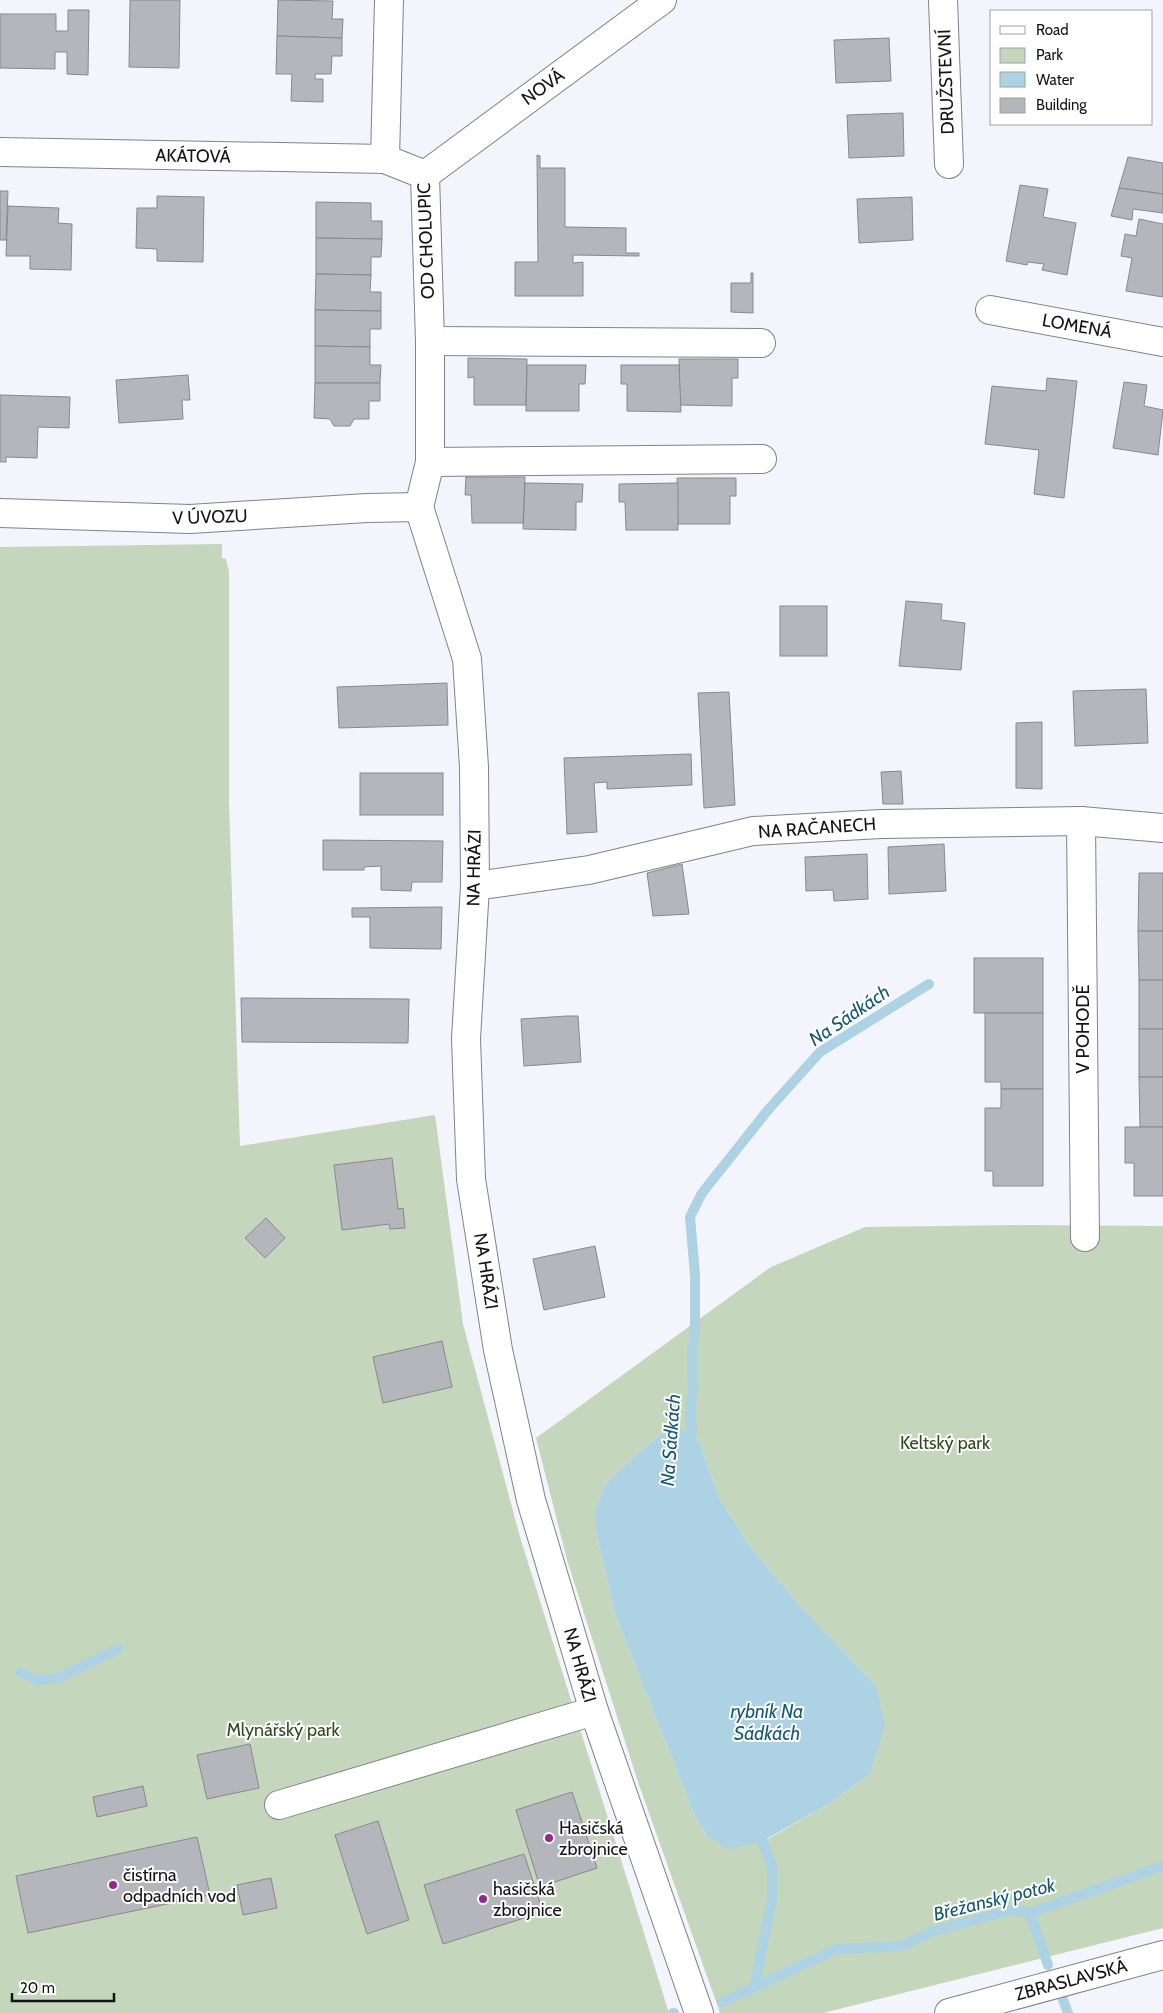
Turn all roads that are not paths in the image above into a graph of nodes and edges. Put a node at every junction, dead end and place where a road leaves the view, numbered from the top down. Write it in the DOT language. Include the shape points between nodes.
graph roads {
  1 [pos="389,0"];
  2 [pos="662,0"];
  3 [pos="943,0"];
  4 [pos="0,152"];
  5 [pos="385,160"];
  6 [pos="949,164"];
  7 [pos="425,175"];
  8 [pos="990,310"];
  9 [pos="430,341"];
  10 [pos="1163,342"];
  11 [pos="760,343"];
  12 [pos="762,459"];
  13 [pos="430,462"];
  14 [pos="419,507"];
  15 [pos="0,513"];
  16 [pos="1081,821"];
  17 [pos="1163,828"];
  18 [pos="475,886"];
  19 [pos="1085,1238"];
  20 [pos="594,1711"];
  21 [pos="279,1805"];
  22 [pos="1163,1955"];
  23 [pos="699,2013"];
  24 [pos="950,2013"];
  1 -- 5 [label="street"];
  2 -- 7 [label="street, NOVÁ"];
  3 -- 6 [label="street, DRUŽSTEVNÍ"];
  4 -- 5 [label="street, AKÁTOVÁ"];
  5 -- 7 [label="street, OD CHOLUPIC"];
  7 -- 9 [label="street, OD CHOLUPIC"];
  8 -- 10 [label="street, LOMENÁ"];
  9 -- 11 [label="street"];
  9 -- 13 [label="street, OD CHOLUPIC"];
  12 -- 13 [label="street"];
  13 -- 14 [label="street, OD CHOLUPIC"];
  14 -- 15 [label="street, V ÚVOZU" via="190,519"];
  14 -- 18 [label="street, NA HRÁZI" via="467,659 474,767"];
  16 -- 17 [label="street, NA RAČANECH"];
  16 -- 18 [label="street, NA RAČANECH" via="881,824 753,831 589,870"];
  16 -- 19 [label="street, V POHODĚ"];
  18 -- 20 [label="street, NA HRÁZI" via="466,1039 471,1179 498,1350 531,1500"];
  20 -- 21 [label="street"];
  20 -- 23 [label="street, NA HRÁZI"];
  22 -- 24 [label="street, ZBRASLAVSKÁ"];
}
